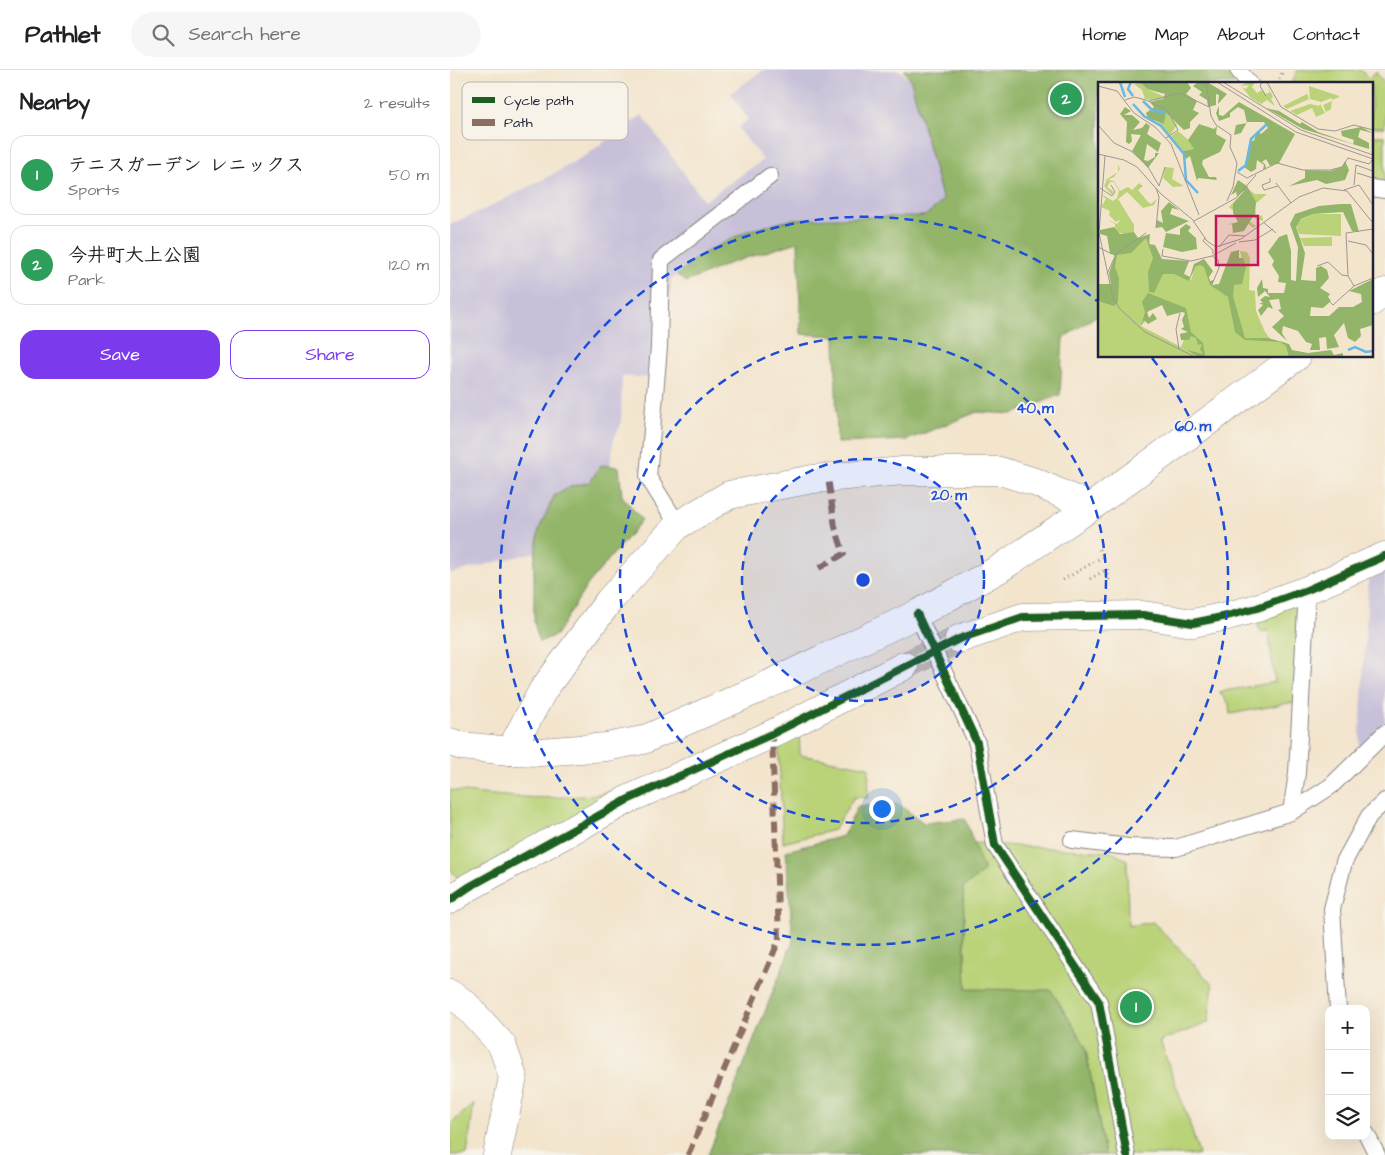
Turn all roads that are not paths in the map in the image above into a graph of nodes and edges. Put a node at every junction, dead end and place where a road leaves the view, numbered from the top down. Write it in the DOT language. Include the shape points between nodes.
graph roads {
  1 [pos="1238,70"];
  2 [pos="1248,82"];
  3 [pos="770,176"];
  4 [pos="1372,188"];
  5 [pos="1385,190"];
  6 [pos="1385,292"];
  7 [pos="1372,301"];
  8 [pos="1294,358"];
  9 [pos="1091,507"];
  10 [pos="678,525"];
  11 [pos="1385,556"];
  12 [pos="1307,590"];
  13 [pos="918,614"];
  14 [pos="959,639"];
  15 [pos="904,666"];
  16 [pos="1385,734"];
  17 [pos="450,742"];
  18 [pos="510,751"];
  19 [pos="1385,801"];
  20 [pos="1291,812"];
  21 [pos="1072,840"];
  22 [pos="450,900"];
  23 [pos="450,994"];
  24 [pos="1338,1005"];
  25 [pos="1370,1140"];
  26 [pos="497,1155"];
  27 [pos="1127,1155"];
  28 [pos="1377,1155"];
  1 -- 2 [label="lane"];
  3 -- 10 [label="lane" via="662,260 659,347 648,478"];
  4 -- 5 [label="lane"];
  6 -- 7 [label="street"];
  8 -- 9 [label="street"];
  9 -- 10 [label="street" via="1035,482 1000,471 903,471 813,479 729,495"];
  9 -- 13 [label="street" via="1000,569"];
  10 -- 18 [label="street" via="609,601 542,690"];
  11 -- 12 [label="street"];
  12 -- 14 [label="street" via="1257,608 1193,623 1143,615 1023,617"];
  12 -- 20 [label="lane" via="1297,773"];
  13 -- 18 [label="street" via="643,740 587,749"];
  13 -- 27 [label="lane" via="978,743 995,845 1099,1002"];
  15 -- 22 [label="street" via="772,734 627,800"];
  16 -- 20 [label="lane" via="1331,786"];
  17 -- 18 [label="street"];
  19 -- 24 [label="lane" via="1369,816 1344,862 1332,909"];
  20 -- 21 [label="lane" via="1176,848 1128,847"];
  23 -- 26 [label="street" via="465,1004 502,1045 513,1077"];
  25 -- 28 [label="lane"];
}
